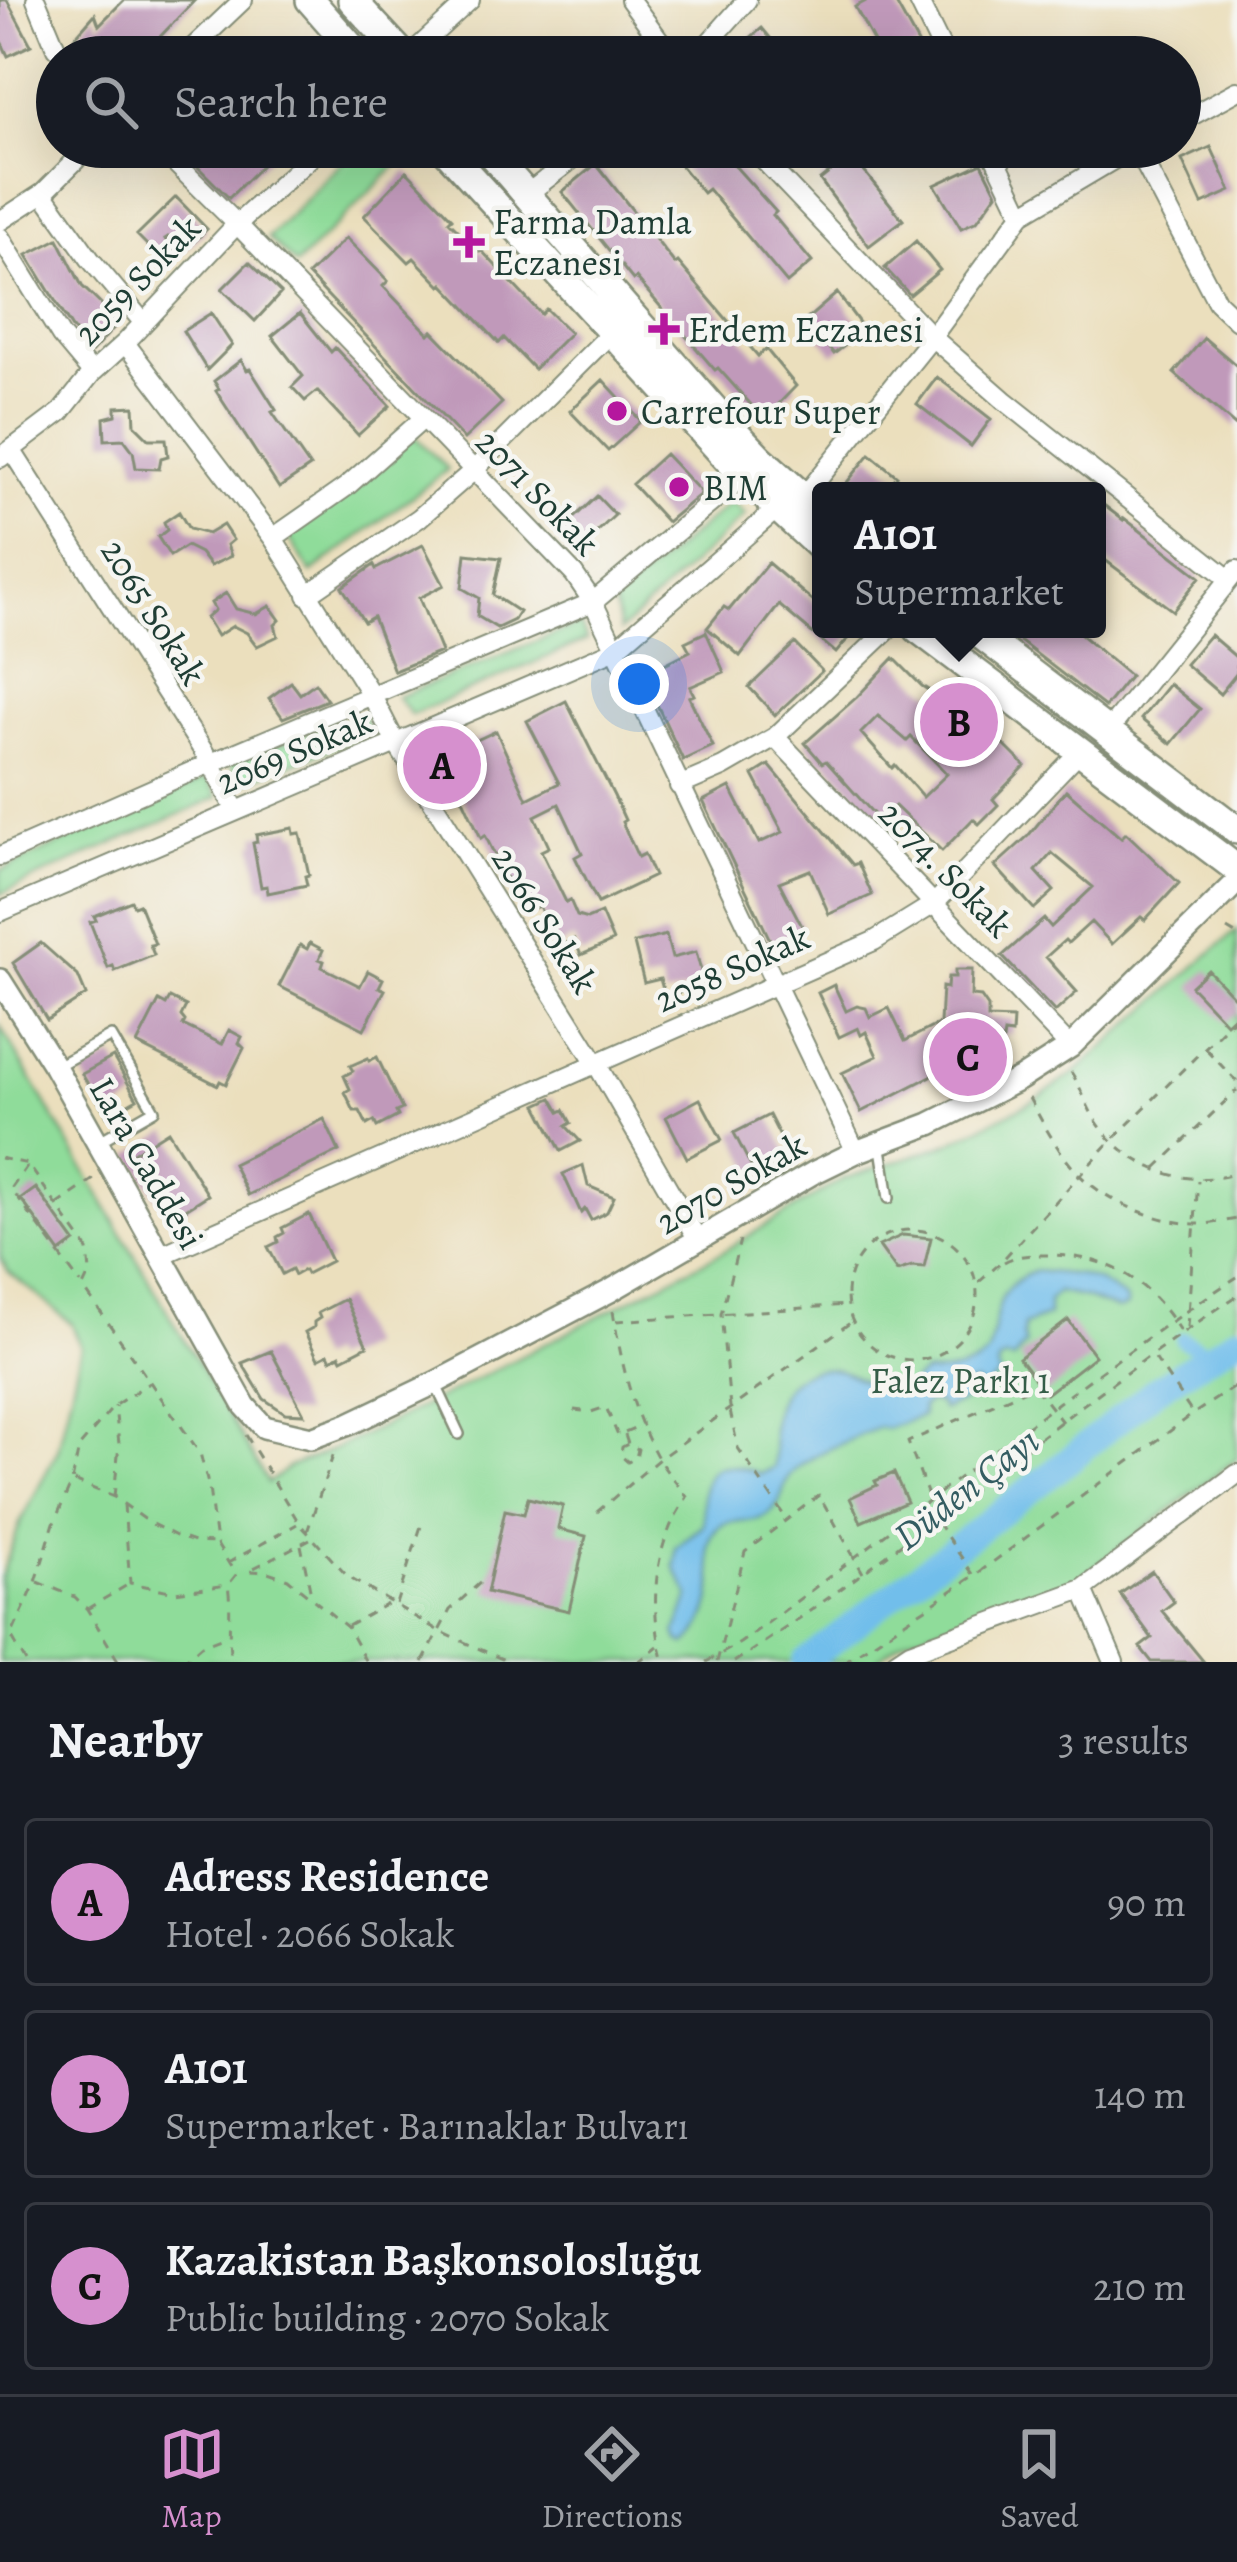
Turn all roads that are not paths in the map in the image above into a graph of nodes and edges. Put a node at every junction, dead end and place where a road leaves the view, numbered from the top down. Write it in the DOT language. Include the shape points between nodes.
graph roads {
  1 [pos="36,0"];
  2 [pos="243,0"];
  3 [pos="310,0"];
  4 [pos="352,0"];
  5 [pos="470,0"];
  6 [pos="630,0"];
  7 [pos="747,0"];
  8 [pos="918,0"];
  9 [pos="51,36"];
  10 [pos="204,36"];
  11 [pos="342,36"];
  12 [pos="386,36"];
  13 [pos="430,36"];
  14 [pos="657,36"];
  15 [pos="715,36"];
  16 [pos="936,36"];
  17 [pos="1237,91"];
  18 [pos="1201,111"];
  19 [pos="68,168"];
  20 [pos="180,168"];
  21 [pos="299,168"];
  22 [pos="462,168"];
  23 [pos="504,168"];
  24 [pos="561,168"];
  25 [pos="772,168"];
  26 [pos="1000,168"];
  27 [pos="1100,168"];
  28 [pos="1147,168"];
  29 [pos="43,193"];
  30 [pos="527,194"];
  31 [pos="1022,214"];
  32 [pos="0,221"];
  33 [pos="237,224"];
  34 [pos="0,237"];
  35 [pos="1237,321"];
  36 [pos="143,322"];
  37 [pos="610,334"];
  38 [pos="932,337"];
  39 [pos="125,343"];
  40 [pos="92,373"];
  41 [pos="423,419"];
  42 [pos="6,454"];
  43 [pos="473,471"];
  44 [pos="743,476"];
  45 [pos="819,482"];
  46 [pos="800,507"];
  47 [pos="273,538"];
  48 [pos="1233,574"];
  49 [pos="307,595"];
  50 [pos="593,602"];
  51 [pos="880,638"];
  52 [pos="930,638"];
  53 [pos="985,638"];
  54 [pos="614,650"];
  55 [pos="372,696"];
  56 [pos="1108,731"];
  57 [pos="775,737"];
  58 [pos="397,743"];
  59 [pos="1079,752"];
  60 [pos="211,763"];
  61 [pos="679,786"];
  62 [pos="236,811"];
  63 [pos="1237,830"];
  64 [pos="0,856"];
  65 [pos="1237,869"];
  66 [pos="1237,882"];
  67 [pos="934,904"];
  68 [pos="0,912"];
  69 [pos="0,980"];
  70 [pos="775,985"];
  71 [pos="1070,1047"];
  72 [pos="596,1063"];
  73 [pos="55,1066"];
  74 [pos="98,1142"];
  75 [pos="880,1142"];
  76 [pos="856,1152"];
  77 [pos="889,1198"];
  78 [pos="698,1240"];
  79 [pos="162,1256"];
  80 [pos="231,1381"];
  81 [pos="435,1383"];
  82 [pos="458,1434"];
  83 [pos="1237,1474"];
  84 [pos="1083,1588"];
  85 [pos="895,1662"];
  86 [pos="1114,1662"];
  1 -- 9 [label="street"];
  2 -- 10 [label="street"];
  3 -- 11 [label="main road"];
  4 -- 12 [label="main road"];
  5 -- 13 [label="street"];
  6 -- 14 [label="street"];
  7 -- 15 [label="street"];
  8 -- 16 [label="street"];
  17 -- 18 [label="street"];
  19 -- 29 [label="street"];
  20 -- 33 [label="street, 2071 Sokak"];
  21 -- 33 [label="street, 2059 Sokak"];
  22 -- 37 [label="main road"];
  23 -- 30 [label="main road"];
  24 -- 30 [label="street"];
  25 -- 38 [label="street"];
  26 -- 31 [label="street"];
  27 -- 31 [label="street"];
  28 -- 35 [label="street" via="1217,302"];
  29 -- 32 [label="street"];
  29 -- 36 [label="street"];
  30 -- 46 [label="main road"];
  31 -- 38 [label="street, 2069 Sokak"];
  33 -- 36 [label="street, 2059 Sokak"];
  33 -- 41 [label="street, 2071 Sokak"];
  34 -- 40 [label="street"];
  36 -- 39 [label="street, 2059 Sokak"];
  37 -- 43 [label="street"];
  37 -- 44 [label="main road"];
  38 -- 45 [label="street, 2069 Sokak"];
  38 -- 48 [label="street"];
  39 -- 40 [label="street, 2059 Sokak"];
  39 -- 47 [label="street, 2066 Sokak"];
  40 -- 42 [label="street, 2059 Sokak" via="61,412"];
  41 -- 43 [label="street, 2071 Sokak"];
  41 -- 47 [label="street"];
  42 -- 60 [label="street, 2065 Sokak"];
  43 -- 49 [label="street"];
  43 -- 50 [label="street, 2071 Sokak"];
  44 -- 46 [label="main road"];
  44 -- 50 [label="street"];
  46 -- 54 [label="street, 2069 Sokak"];
  47 -- 49 [label="street, 2066 Sokak"];
  48 -- 56 [label="street"];
  49 -- 55 [label="street, 2066 Sokak"];
  50 -- 54 [label="street, 2071 Sokak"];
  50 -- 55 [label="street"];
  51 -- 57 [label="street"];
  52 -- 59 [label="main road"];
  53 -- 56 [label="main road"];
  54 -- 58 [label="street, 2069 Sokak"];
  54 -- 61 [label="street, 2071 Sokak"];
  55 -- 58 [label="street, 2066 Sokak"];
  55 -- 60 [label="street"];
  56 -- 63 [label="main road"];
  57 -- 61 [label="street"];
  57 -- 67 [label="street, 2074. Sokak"];
  58 -- 62 [label="street, 2069 Sokak"];
  58 -- 72 [label="street, 2066 Sokak"];
  59 -- 65 [label="main road"];
  59 -- 67 [label="street, 2058 Sokak"];
  60 -- 62 [label="street, 2065 Sokak"];
  60 -- 64 [label="street"];
  61 -- 70 [label="street, 2071 Sokak"];
  62 -- 68 [label="street, 2069 Sokak"];
  66 -- 71 [label="street, 2070 Sokak"];
  67 -- 70 [label="street, 2058 Sokak"];
  67 -- 71 [label="street, 2074. Sokak"];
  69 -- 73 [label="street, Lara Caddesi"];
  70 -- 72 [label="street, 2058 Sokak"];
  70 -- 76 [label="street, 2071 Sokak"];
  71 -- 75 [label="street, 2070 Sokak" via="931,1124"];
  72 -- 78 [label="street, 2066 Sokak"];
  72 -- 79 [label="street, 2058 Sokak"];
  73 -- 74 [label="street, Lara Caddesi"];
  73 -- 74 [label="lane" via="111,1036 154,1110"];
  74 -- 79 [label="street, Lara Caddesi"];
  75 -- 76 [label="street, 2070 Sokak"];
  75 -- 77 [label="lane"];
  76 -- 78 [label="street, 2070 Sokak"];
  78 -- 81 [label="street, 2070 Sokak"];
  79 -- 80 [label="street, Lara Caddesi"];
  80 -- 81 [label="street, 2070 Sokak" via="264,1427 310,1438"];
  81 -- 82 [label="lane"];
  83 -- 84 [label="street"];
  84 -- 85 [label="street"];
  84 -- 86 [label="street"];
}
